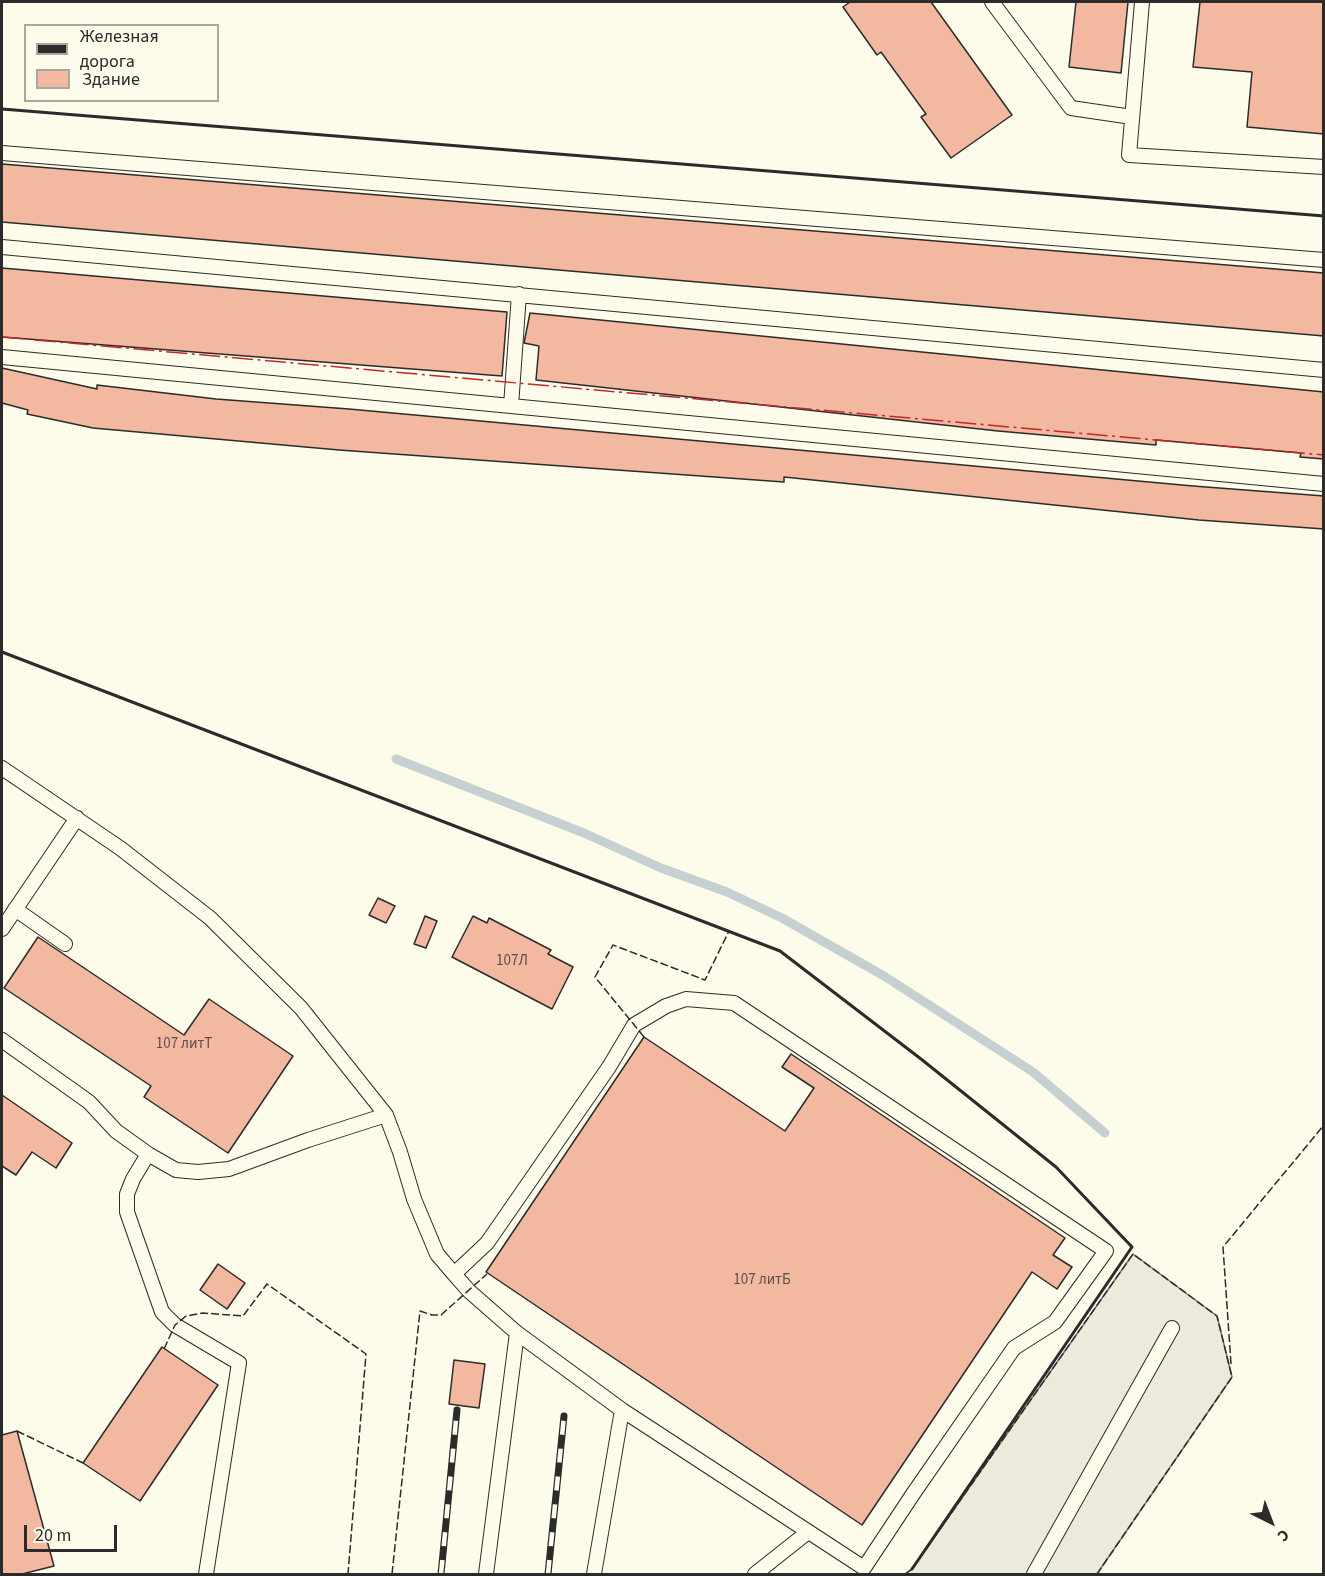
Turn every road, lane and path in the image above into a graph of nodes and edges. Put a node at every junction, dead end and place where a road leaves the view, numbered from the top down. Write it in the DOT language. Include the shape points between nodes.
graph roads {
  1 [pos="992,2"];
  2 [pos="1142,2"];
  3 [pos="1132,117"];
  4 [pos="2,153"];
  5 [pos="1323,167"];
  6 [pos="2,248"];
  7 [pos="1323,260"];
  8 [pos="519,294"];
  9 [pos="2,357"];
  10 [pos="1323,370"];
  11 [pos="511,406"];
  12 [pos="1323,484"];
  13 [pos="2,768"];
  14 [pos="77,818"];
  15 [pos="15,909"];
  16 [pos="2,929"];
  17 [pos="65,944"];
  18 [pos="2,1040"];
  19 [pos="386,1116"];
  20 [pos="148,1154"];
  21 [pos="454,1274"];
  22 [pos="1172,1328"];
  23 [pos="517,1333"];
  24 [pos="622,1410"];
  25 [pos="808,1532"];
  26 [pos="206,1575"];
  27 [pos="486,1575"];
  28 [pos="594,1575"];
  29 [pos="755,1575"];
  30 [pos="1034,1575"];
  1 -- 3 [label="lane" via="1071,108"];
  2 -- 3 [label="lane"];
  3 -- 5 [label="lane" via="1129,155"];
  4 -- 7 [label="lane"];
  6 -- 8 [label="lane"];
  8 -- 10 [label="lane"];
  8 -- 11 [label="lane"];
  9 -- 11 [label="lane"];
  11 -- 12 [label="lane"];
  13 -- 14 [label="lane"];
  14 -- 15 [label="lane"];
  14 -- 19 [label="lane" via="210,918 301,1008"];
  15 -- 16 [label="lane"];
  15 -- 17 [label="lane"];
  18 -- 20 [label="lane" via="89,1102 116,1131"];
  19 -- 20 [label="lane" via="229,1169 176,1170"];
  19 -- 21 [label="lane" via="437,1254"];
  20 -- 26 [label="lane" via="127,1194 127,1212 162,1312 176,1325 239,1363"];
  21 -- 23 [label="lane"];
  21 -- 25 [label="lane" via="487,1243 634,1025 686,999 734,1003 1106,1251 1055,1322 1014,1348 864,1568"];
  22 -- 30 [label="lane"];
  23 -- 24 [label="lane"];
  23 -- 27 [label="lane"];
  24 -- 25 [label="lane"];
  24 -- 28 [label="lane"];
  25 -- 29 [label="lane"];
}
